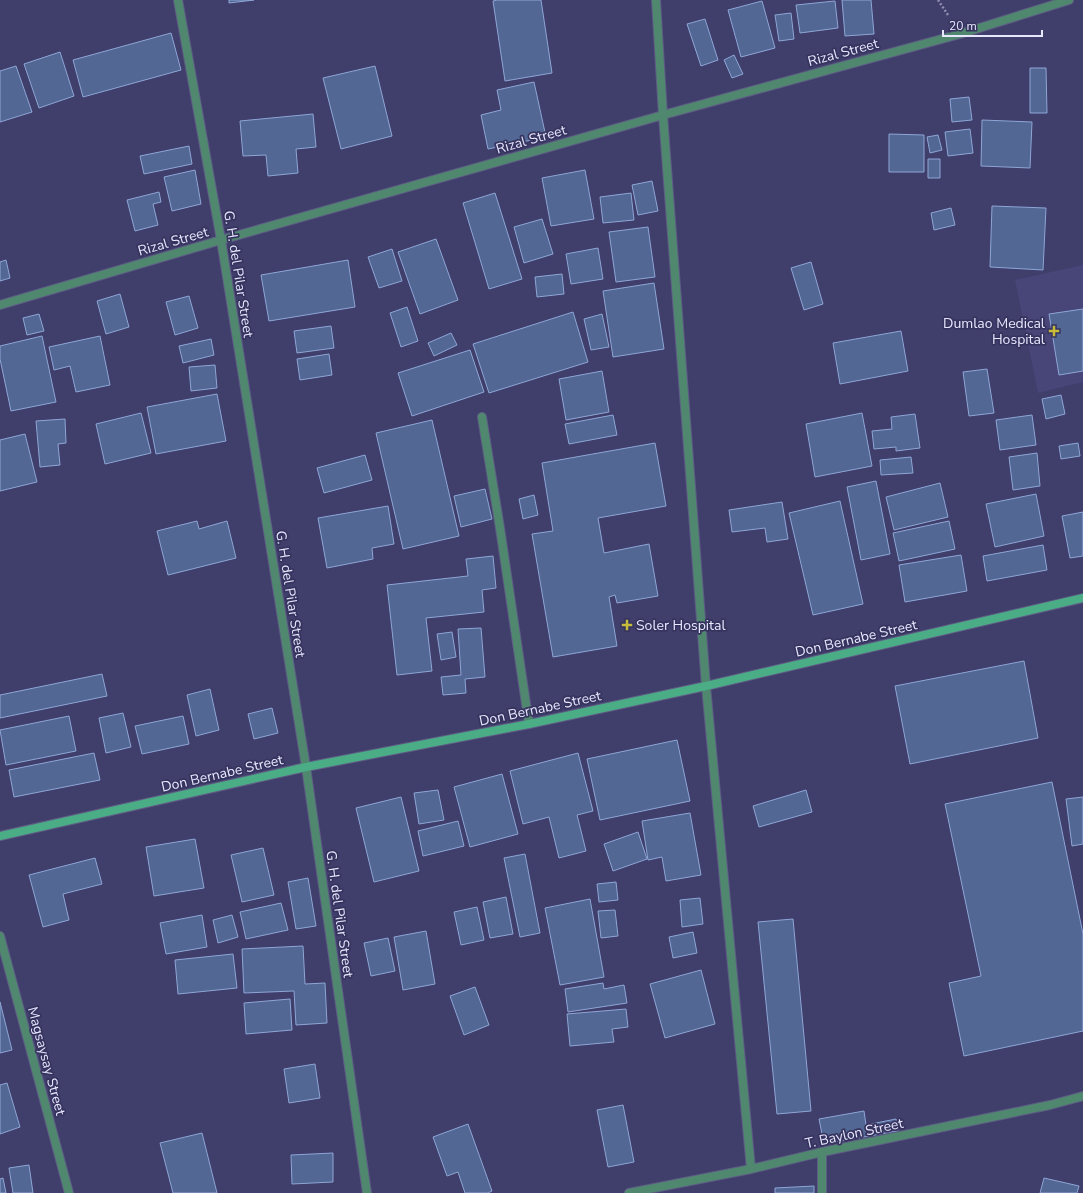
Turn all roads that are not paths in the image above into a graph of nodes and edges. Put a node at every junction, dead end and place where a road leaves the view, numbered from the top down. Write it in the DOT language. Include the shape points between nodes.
graph roads {
  1 [pos="178,0"];
  2 [pos="656,0"];
  3 [pos="1069,0"];
  4 [pos="663,115"];
  5 [pos="221,240"];
  6 [pos="0,305"];
  7 [pos="482,417"];
  8 [pos="1083,598"];
  9 [pos="706,686"];
  10 [pos="529,724"];
  11 [pos="306,767"];
  12 [pos="0,836"];
  13 [pos="0,936"];
  14 [pos="1083,1096"];
  15 [pos="822,1152"];
  16 [pos="751,1169"];
  17 [pos="69,1193"];
  18 [pos="368,1193"];
  19 [pos="629,1193"];
  20 [pos="822,1193"];
  1 -- 5 [label="street, G. H. del Pilar Street"];
  2 -- 4 [label="street"];
  3 -- 4 [label="street, Rizal Street" via="960,34"];
  4 -- 5 [label="street, Rizal Street"];
  4 -- 9 [label="street"];
  5 -- 6 [label="street, Rizal Street"];
  5 -- 11 [label="street, G. H. del Pilar Street"];
  7 -- 10 [label="street"];
  8 -- 9 [label="main road, Don Bernabe Street"];
  9 -- 10 [label="main road, Don Bernabe Street"];
  9 -- 16 [label="street"];
  10 -- 11 [label="main road, Don Bernabe Street"];
  11 -- 12 [label="main road, Don Bernabe Street"];
  11 -- 18 [label="street, G. H. del Pilar Street"];
  13 -- 17 [label="street, Magsaysay Street"];
  14 -- 15 [label="street, T. Baylon Street"];
  15 -- 16 [label="street, T. Baylon Street"];
  15 -- 20 [label="street"];
  16 -- 19 [label="street, T. Baylon Street"];
}
